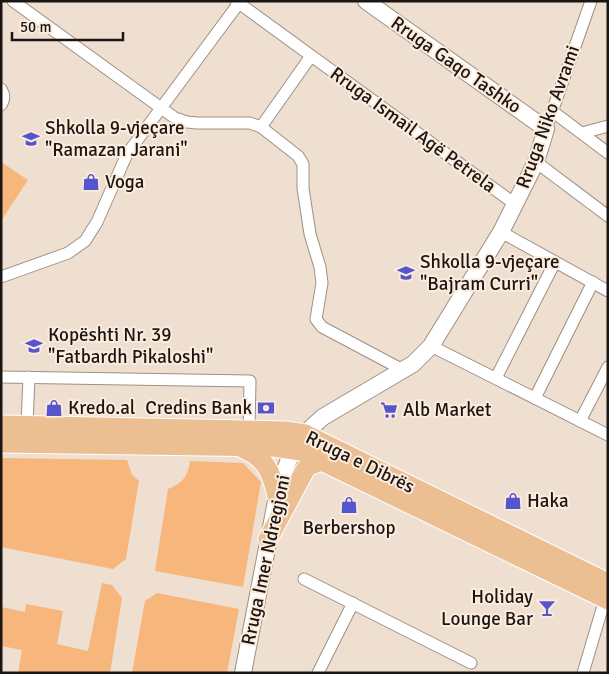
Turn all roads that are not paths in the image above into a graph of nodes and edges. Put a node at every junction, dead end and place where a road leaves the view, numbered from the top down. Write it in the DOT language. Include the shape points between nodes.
graph roads {
  1 [pos="13,1"];
  2 [pos="366,1"];
  3 [pos="237,2"];
  4 [pos="586,3"];
  5 [pos="311,56"];
  6 [pos="1,89"];
  7 [pos="1,106"];
  8 [pos="162,108"];
  9 [pos="552,111"];
  10 [pos="608,126"];
  11 [pos="261,127"];
  12 [pos="546,129"];
  13 [pos="582,133"];
  14 [pos="608,153"];
  15 [pos="536,162"];
  16 [pos="515,204"];
  17 [pos="608,216"];
  18 [pos="501,232"];
  19 [pos="556,262"];
  20 [pos="1,277"];
  21 [pos="593,282"];
  22 [pos="608,291"];
  23 [pos="431,346"];
  24 [pos="608,367"];
  25 [pos="403,370"];
  26 [pos="1,377"];
  27 [pos="29,377"];
  28 [pos="496,378"];
  29 [pos="535,398"];
  30 [pos="580,421"];
  31 [pos="1,425"];
  32 [pos="27,425"];
  33 [pos="305,434"];
  34 [pos="608,435"];
  35 [pos="245,439"];
  36 [pos="1,442"];
  37 [pos="294,449"];
  38 [pos="323,460"];
  39 [pos="276,496"];
  40 [pos="268,540"];
  41 [pos="304,579"];
  42 [pos="607,594"];
  43 [pos="354,603"];
  44 [pos="471,663"];
  45 [pos="243,673"];
  46 [pos="318,673"];
  47 [pos="583,673"];
  1 -- 8 [label="street"];
  2 -- 12 [label="street, Rruga Gaqo Tashko"];
  3 -- 5 [label="street, Rruga Ismail Agë Petrela"];
  3 -- 8 [label="street"];
  4 -- 9 [label="street, Rruga Niko Avrami"];
  5 -- 11 [label="street, Rruga Ismail Agë Petrela"];
  5 -- 16 [label="street, Rruga Ismail Agë Petrela"];
  6 -- 7 [label="street" via="4,100"];
  8 -- 11 [label="street" via="187,122 250,123"];
  8 -- 20 [label="street" via="121,164 97,222 85,241 68,253"];
  9 -- 12 [label="street, Rruga Niko Avrami"];
  9 -- 13 [label="street"];
  10 -- 13 [label="street"];
  11 -- 25 [label="street" via="298,156 303,164 310,234 322,283 316,319 322,327"];
  12 -- 15 [label="street, Rruga Niko Avrami"];
  13 -- 14 [label="street"];
  15 -- 16 [label="street, Rruga Niko Avrami"];
  15 -- 17 [label="street"];
  16 -- 18 [label="street, Rruga Niko Avrami"];
  18 -- 19 [label="street"];
  18 -- 23 [label="street, Rruga Niko Avrami"];
  19 -- 21 [label="street"];
  19 -- 28 [label="street"];
  21 -- 22 [label="street"];
  21 -- 29 [label="street"];
  23 -- 25 [label="street, Rruga Niko Avrami" via="421,358"];
  23 -- 28 [label="street"];
  24 -- 30 [label="street"];
  25 -- 33 [label="street, Rruga Niko Avrami" via="323,417"];
  26 -- 27 [label="street"];
  27 -- 32 [label="street"];
  27 -- 35 [label="street" via="250,381"];
  28 -- 29 [label="street"];
  29 -- 30 [label="street"];
  30 -- 34 [label="street"];
  31 -- 32 [label="main road, Rruga e Dibrës"];
  32 -- 35 [label="main road, Rruga e Dibrës"];
  33 -- 35 [label="main road, Rruga e Dibrës" via="286,431"];
  33 -- 37 [label="street, Rruga Imer Ndregjoni"];
  33 -- 42 [label="main road, Rruga e Dibrës"];
  35 -- 36 [label="main road, Rruga e Dibrës"];
  35 -- 37 [label="main road, Rruga e Dibrës"];
  35 -- 39 [label="main road" via="265,464 273,479"];
  37 -- 38 [label="main road, Rruga e Dibrës"];
  37 -- 39 [label="street, Rruga Imer Ndregjoni"];
  38 -- 40 [label="main road" via="305,470"];
  38 -- 42 [label="main road, Rruga e Dibrës"];
  39 -- 40 [label="street, Rruga Imer Ndregjoni"];
  40 -- 45 [label="street, Rruga Imer Ndregjoni"];
  41 -- 43 [label="street"];
  42 -- 47 [label="street"];
  43 -- 44 [label="street"];
  43 -- 46 [label="street"];
}
